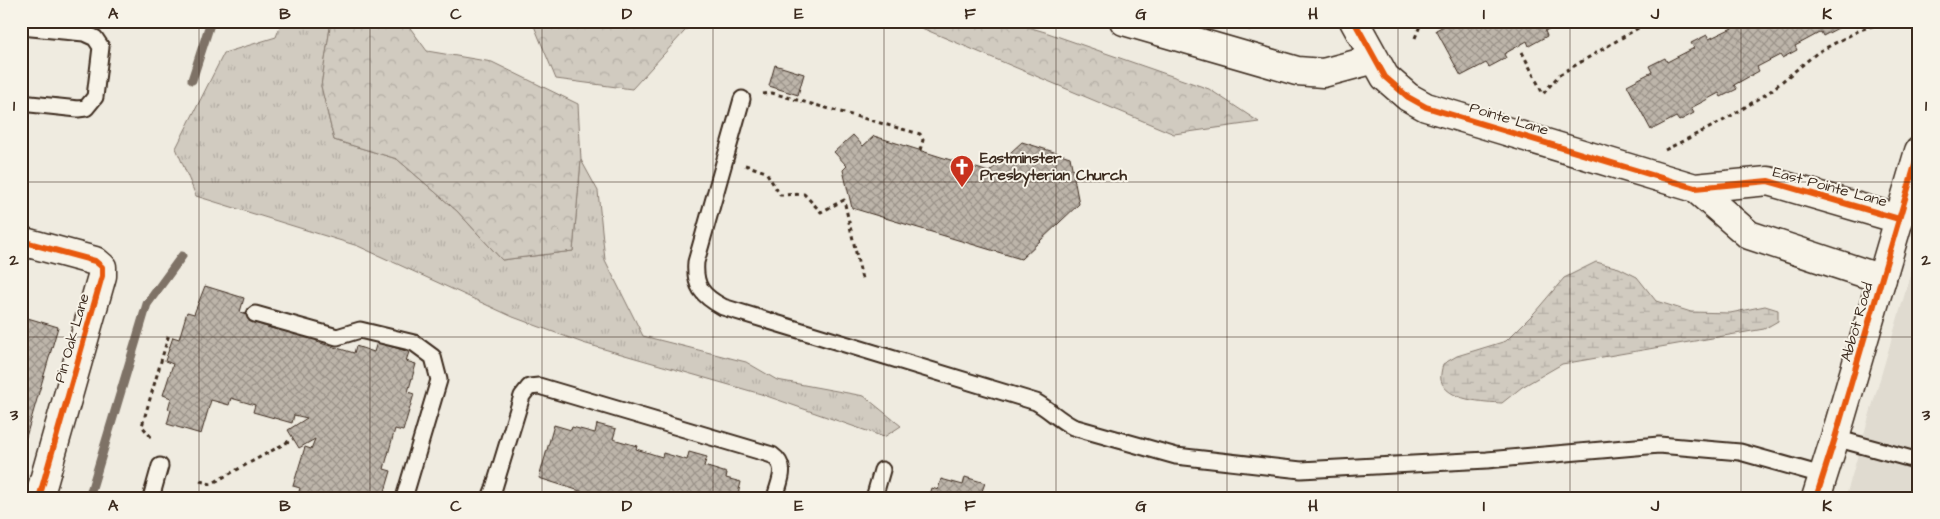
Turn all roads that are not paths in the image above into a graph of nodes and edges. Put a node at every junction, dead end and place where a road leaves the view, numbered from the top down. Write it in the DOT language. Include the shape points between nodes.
graph roads {
  1 [pos="1124,21"];
  2 [pos="1354,21"];
  3 [pos="21,27"];
  4 [pos="1375,59"];
  5 [pos="742,99"];
  6 [pos="21,103"];
  7 [pos="1919,152"];
  8 [pos="1695,188"];
  9 [pos="1899,219"];
  10 [pos="21,241"];
  11 [pos="1882,279"];
  12 [pos="255,314"];
  13 [pos="1835,438"];
  14 [pos="1919,461"];
  15 [pos="160,466"];
  16 [pos="882,470"];
  17 [pos="1819,486"];
  18 [pos="39,498"];
  19 [pos="151,498"];
  20 [pos="404,498"];
  21 [pos="490,498"];
  22 [pos="775,498"];
  23 [pos="874,498"];
  1 -- 4 [label="street" via="1297,71 1323,73"];
  2 -- 4 [label="street, Pointe Lane"];
  3 -- 6 [label="lane" via="84,34 96,38 101,47 95,97 86,108"];
  4 -- 8 [label="street, Pointe Lane" via="1394,86 1426,107"];
  5 -- 17 [label="lane" via="696,262 695,275 700,288 709,300 723,307 1036,402 1073,427 1176,456 1301,470 1487,460 1659,445 1740,452"];
  7 -- 9 [label="street, Abbot Road"];
  8 -- 9 [label="street, East Pointe Lane" via="1768,181"];
  8 -- 11 [label="street" via="1749,235"];
  9 -- 11 [label="street, Abbot Road"];
  10 -- 18 [label="street, Pin Oak Lane" via="95,261 102,267"];
  11 -- 13 [label="street, Abbot Road"];
  12 -- 20 [label="lane" via="337,336 360,330 414,343 433,357 440,380"];
  13 -- 14 [label="lane"];
  13 -- 17 [label="street, Abbot Road"];
  15 -- 19 [label="lane"];
  16 -- 23 [label="lane"];
  21 -- 22 [label="lane" via="522,396 529,387 539,386 772,455 780,460 782,470"];
}
